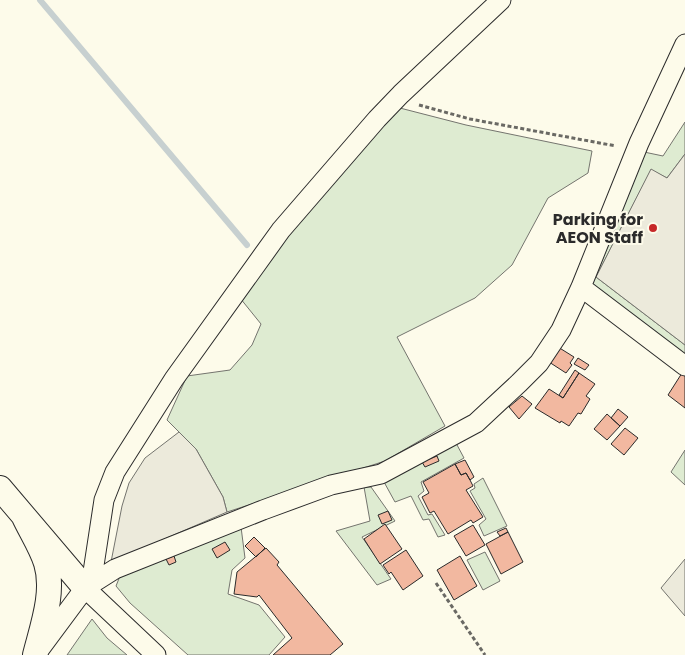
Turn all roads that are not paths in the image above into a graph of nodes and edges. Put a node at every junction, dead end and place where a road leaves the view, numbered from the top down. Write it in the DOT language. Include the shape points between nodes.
graph roads {
  1 [pos="501,0"];
  2 [pos="685,44"];
  3 [pos="581,287"];
  4 [pos="685,366"];
  5 [pos="0,488"];
  6 [pos="24,517"];
  7 [pos="85,588"];
  8 [pos="35,655"];
  9 [pos="156,655"];
  1 -- 7 [label="street" via="377,119 281,230 174,378 115,472 104,500 93,572"];
  2 -- 3 [label="street" via="636,149"];
  3 -- 4 [label="street"];
  3 -- 7 [label="street" via="561,330 538,363 476,423 380,474 331,485 263,510 115,569"];
  5 -- 6 [label="street"];
  6 -- 7 [label="street"];
  6 -- 8 [label="street" via="46,564 48,588"];
  7 -- 8 [label="street"];
  7 -- 9 [label="street"];
}
